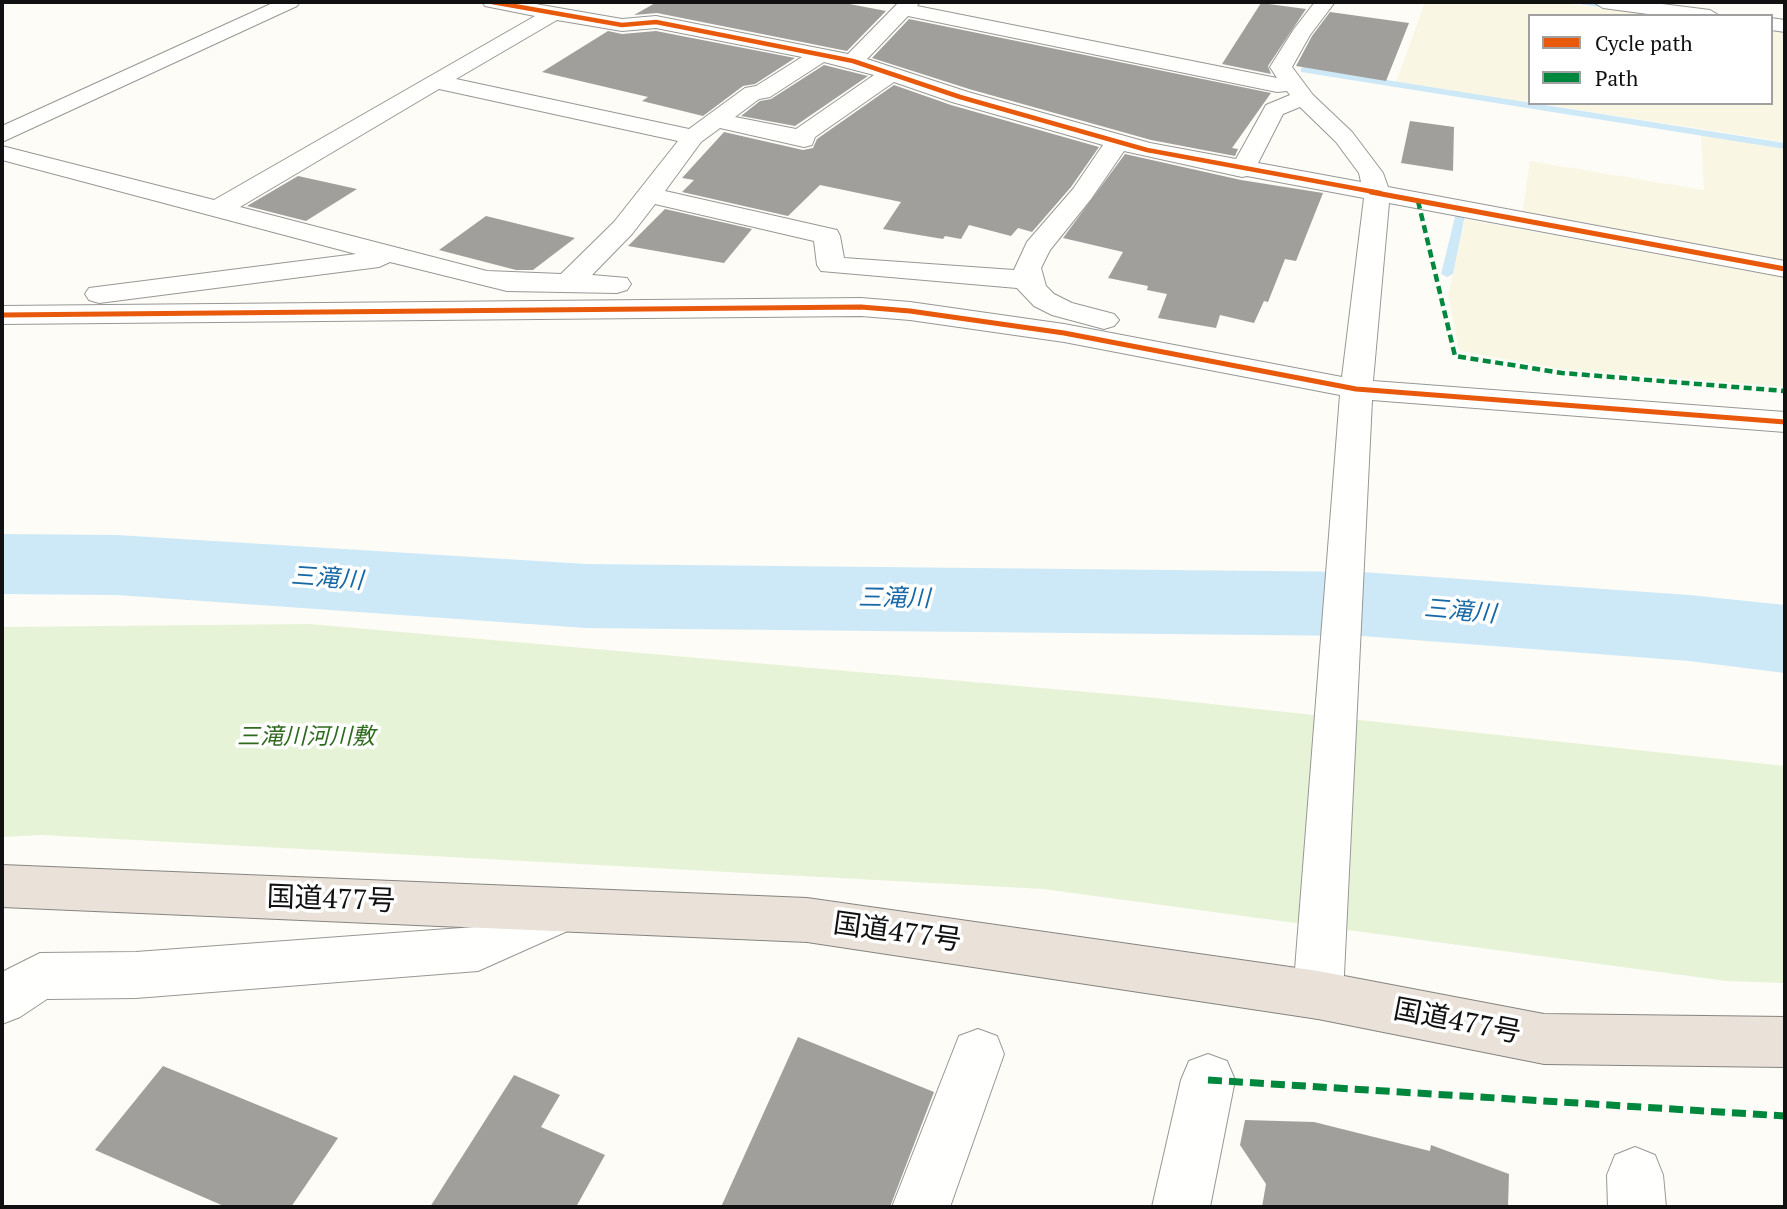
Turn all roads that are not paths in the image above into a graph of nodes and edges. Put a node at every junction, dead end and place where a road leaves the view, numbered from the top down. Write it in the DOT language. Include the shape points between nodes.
graph roads {
  1 [pos="290,2"];
  2 [pos="492,2"];
  3 [pos="1325,2"];
  4 [pos="1603,2"];
  5 [pos="906,5"];
  6 [pos="674,9"];
  7 [pos="554,13"];
  8 [pos="1695,14"];
  9 [pos="656,22"];
  10 [pos="818,56"];
  11 [pos="853,61"];
  12 [pos="893,74"];
  13 [pos="437,82"];
  14 [pos="1298,91"];
  15 [pos="715,120"];
  16 [pos="2,135"];
  17 [pos="693,137"];
  18 [pos="1118,143"];
  19 [pos="2,153"];
  20 [pos="1242,170"];
  21 [pos="1377,194"];
  22 [pos="649,195"];
  23 [pos="218,208"];
  24 [pos="401,257"];
  25 [pos="1785,268"];
  26 [pos="1028,280"];
  27 [pos="568,283"];
  28 [pos="910,311"];
  29 [pos="7,315"];
  30 [pos="1272,356"];
  31 [pos="1355,407"];
  32 [pos="1785,422"];
  33 [pos="2,886"];
  34 [pos="564,910"];
  35 [pos="1318,995"];
  36 [pos="2,1000"];
  37 [pos="1785,1042"];
  38 [pos="978,1054"];
  39 [pos="1208,1080"];
  40 [pos="921,1207"];
  41 [pos="1181,1207"];
  1 -- 16 [label="street"];
  2 -- 7 [label="street"];
  3 -- 14 [label="street" via="1281,68"];
  4 -- 8 [label="street"];
  5 -- 11 [label="street"];
  5 -- 14 [label="street"];
  6 -- 9 [label="street"];
  7 -- 9 [label="street" via="622,25"];
  7 -- 13 [label="street"];
  9 -- 10 [label="street"];
  10 -- 11 [label="street"];
  10 -- 15 [label="street"];
  11 -- 12 [label="street"];
  12 -- 15 [label="street" via="803,135 804,139"];
  12 -- 18 [label="street"];
  13 -- 17 [label="street"];
  13 -- 23 [label="street"];
  14 -- 20 [label="street" via="1274,110"];
  14 -- 21 [label="street" via="1344,137 1371,173"];
  15 -- 17 [label="street"];
  17 -- 22 [label="street"];
  18 -- 20 [label="street"];
  18 -- 26 [label="street" via="1029,260"];
  19 -- 23 [label="street"];
  20 -- 21 [label="street"];
  21 -- 25 [label="street"];
  21 -- 31 [label="street"];
  22 -- 26 [label="street" via="827,236 831,265"];
  22 -- 27 [label="street" via="624,228"];
  23 -- 24 [label="street"];
  24 -- 27 [label="street" via="496,281"];
  24 -- 29 [label="street" via="67,299"];
  26 -- 30 [label="street" via="1044,300 1062,309"];
  27 -- 28 [label="street" via="820,289"];
  28 -- 29 [label="street" via="824,307"];
  28 -- 31 [label="street" via="1064,333"];
  31 -- 32 [label="street"];
  31 -- 35 [label="street"];
  33 -- 34 [label="highway, 国道477号"];
  34 -- 35 [label="highway, 国道477号" via="807,920"];
  34 -- 36 [label="street" via="478,949 136,975 40,976"];
  35 -- 37 [label="highway, 国道477号" via="1544,1038"];
  38 -- 40 [label="street"];
  39 -- 41 [label="street"];
}
